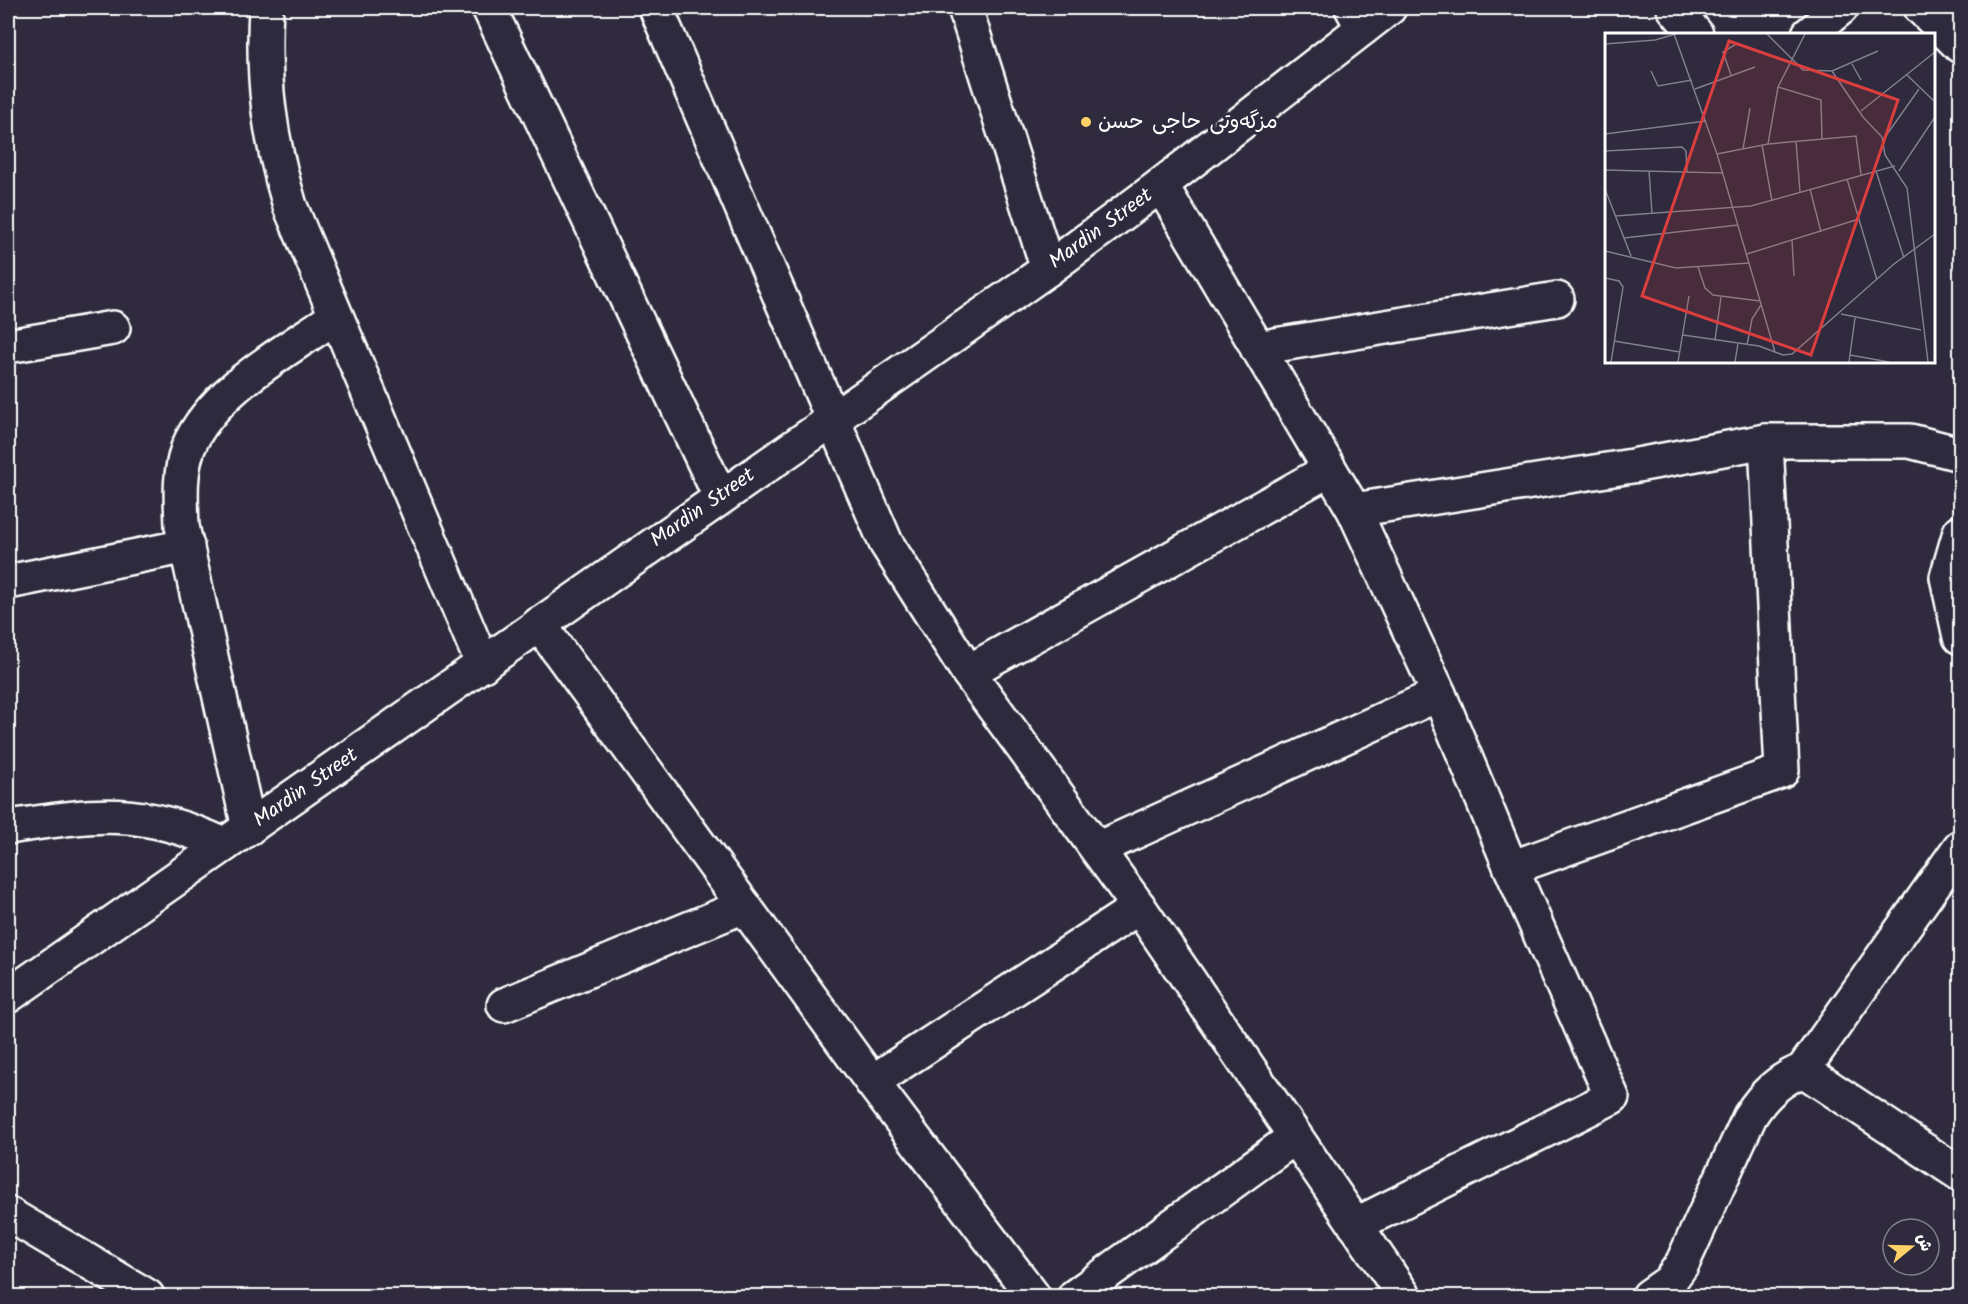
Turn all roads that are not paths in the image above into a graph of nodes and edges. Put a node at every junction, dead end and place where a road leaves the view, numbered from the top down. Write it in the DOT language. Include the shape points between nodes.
graph roads {
  1 [pos="266,8"];
  2 [pos="489,8"];
  3 [pos="656,8"];
  4 [pos="1389,8"];
  5 [pos="1674,8"];
  6 [pos="1841,8"];
  7 [pos="1921,8"];
  8 [pos="974,10"];
  9 [pos="1358,18"];
  10 [pos="1695,33"];
  11 [pos="1810,33"];
  12 [pos="1960,46"];
  13 [pos="1161,185"];
  14 [pos="1048,269"];
  15 [pos="1557,299"];
  16 [pos="335,317"];
  17 [pos="113,328"];
  18 [pos="8,346"];
  19 [pos="1257,348"];
  20 [pos="832,418"];
  21 [pos="1766,441"];
  22 [pos="1960,454"];
  23 [pos="1329,470"];
  24 [pos="720,496"];
  25 [pos="1354,510"];
  26 [pos="1960,532"];
  27 [pos="187,546"];
  28 [pos="8,582"];
  29 [pos="539,624"];
  30 [pos="1960,637"];
  31 [pos="483,665"];
  32 [pos="968,672"];
  33 [pos="1438,694"];
  34 [pos="8,827"];
  35 [pos="236,836"];
  36 [pos="1960,847"];
  37 [pos="1097,849"];
  38 [pos="1511,868"];
  39 [pos="744,906"];
  40 [pos="1139,907"];
  41 [pos="8,996"];
  42 [pos="504,1005"];
  43 [pos="1803,1070"];
  44 [pos="872,1082"];
  45 [pos="1295,1137"];
  46 [pos="1960,1174"];
  47 [pos="8,1214"];
  48 [pos="1355,1225"];
  49 [pos="147,1296"];
  50 [pos="1033,1296"];
  51 [pos="1075,1296"];
  52 [pos="1404,1296"];
  53 [pos="1657,1296"];
  1 -- 16 [label="street" via="265,66 272,137 290,206"];
  2 -- 24 [label="street"];
  3 -- 20 [label="street"];
  4 -- 9 [label="street, Mardin Street"];
  5 -- 10 [label="street"];
  6 -- 11 [label="street"];
  7 -- 12 [label="street"];
  8 -- 14 [label="street"];
  9 -- 13 [label="street, Mardin Street"];
  13 -- 14 [label="street, Mardin Street"];
  13 -- 19 [label="street"];
  14 -- 20 [label="street, Mardin Street"];
  15 -- 19 [label="street"];
  16 -- 27 [label="street" via="235,386 207,414 188,448 180,487"];
  16 -- 31 [label="street"];
  17 -- 18 [label="street"];
  19 -- 23 [label="street"];
  20 -- 24 [label="street, Mardin Street"];
  20 -- 32 [label="street" via="886,543"];
  21 -- 22 [label="street" via="1910,441"];
  21 -- 25 [label="street"];
  21 -- 38 [label="street" via="1782,771"];
  23 -- 25 [label="street"];
  23 -- 32 [label="street"];
  24 -- 29 [label="street, Mardin Street"];
  25 -- 33 [label="street"];
  26 -- 30 [label="street" via="1947,577"];
  27 -- 28 [label="street"];
  27 -- 35 [label="street"];
  29 -- 31 [label="street, Mardin Street"];
  29 -- 39 [label="street"];
  31 -- 35 [label="street, Mardin Street"];
  32 -- 37 [label="street"];
  33 -- 37 [label="street"];
  33 -- 38 [label="street"];
  34 -- 35 [label="street" via="74,817 134,816"];
  35 -- 41 [label="street, Mardin Street"];
  36 -- 43 [label="street"];
  37 -- 40 [label="street"];
  38 -- 48 [label="street" via="1612,1097"];
  39 -- 42 [label="street"];
  39 -- 44 [label="street"];
  40 -- 44 [label="street"];
  40 -- 45 [label="street"];
  43 -- 46 [label="street"];
  43 -- 53 [label="street" via="1773,1087 1760,1100 1682,1264"];
  44 -- 50 [label="street"];
  45 -- 48 [label="street"];
  45 -- 51 [label="street"];
  47 -- 49 [label="street"];
  48 -- 52 [label="street"];
}
